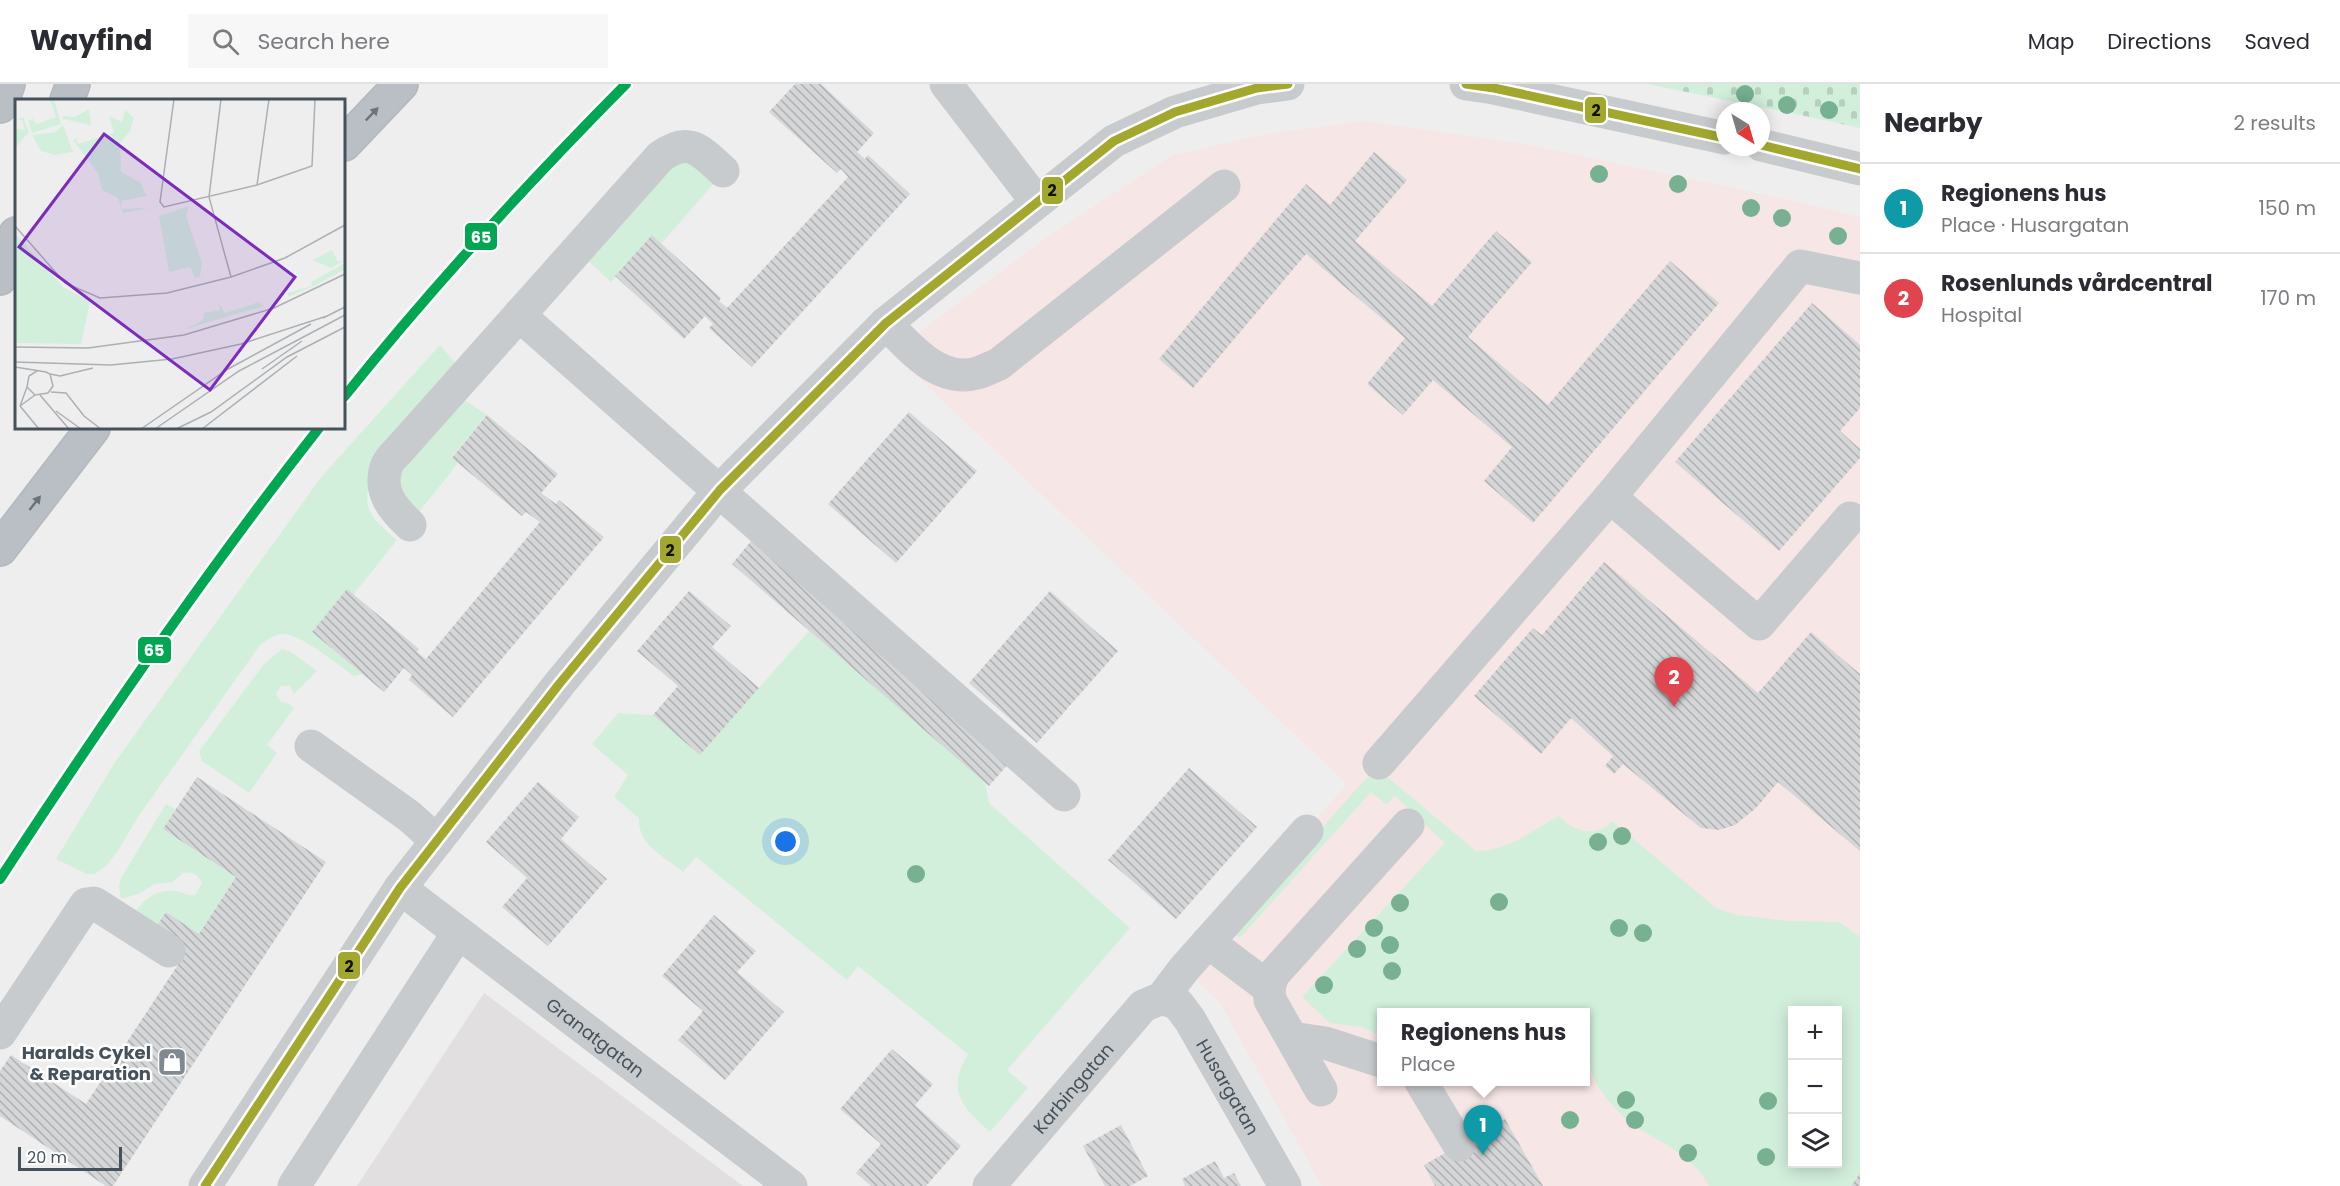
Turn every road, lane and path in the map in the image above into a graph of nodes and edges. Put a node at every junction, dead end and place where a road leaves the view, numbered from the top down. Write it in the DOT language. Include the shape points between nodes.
graph roads {
  1 [pos="8,84"];
  2 [pos="73,84"];
  3 [pos="401,84"];
  4 [pos="946,84"];
  5 [pos="1288,84"];
  6 [pos="1466,84"];
  7 [pos="67,99"];
  8 [pos="0,106"];
  9 [pos="1716,136"];
  10 [pos="345,143"];
  11 [pos="1770,147"];
  12 [pos="1860,169"];
  13 [pos="723,171"];
  14 [pos="1224,186"];
  15 [pos="1037,202"];
  16 [pos="15,237"];
  17 [pos="0,278"];
  18 [pos="1860,278"];
  19 [pos="519,315"];
  20 [pos="886,323"];
  21 [pos="92,429"];
  22 [pos="720,490"];
  23 [pos="1610,497"];
  24 [pos="1850,518"];
  25 [pos="410,525"];
  26 [pos="0,549"];
  27 [pos="311,746"];
  28 [pos="1379,763"];
  29 [pos="1064,795"];
  30 [pos="1408,825"];
  31 [pos="1307,831"];
  32 [pos="437,841"];
  33 [pos="400,888"];
  34 [pos="458,933"];
  35 [pos="1208,942"];
  36 [pos="169,951"];
  37 [pos="1269,988"];
  38 [pos="1162,998"];
  39 [pos="0,1033"];
  40 [pos="1292,1038"];
  41 [pos="1377,1060"];
  42 [pos="1424,1086"];
  43 [pos="1321,1090"];
  44 [pos="1459,1145"];
  45 [pos="205,1186"];
  46 [pos="294,1186"];
  47 [pos="791,1186"];
  48 [pos="989,1186"];
  49 [pos="1285,1186"];
  1 -- 8 [label="highway"];
  2 -- 7 [label="highway"];
  10 -- 3 [label="highway, one-way"];
  4 -- 15 [label="street"];
  5 -- 15 [label="street" via="1257,88 1175,112 1114,141"];
  6 -- 9 [label="street"];
  11 -- 12 [label="street"];
  13 -- 19 [label="street" via="697,150 674,147 660,157"];
  14 -- 20 [label="street" via="999,363 975,374 956,374 934,366 914,353"];
  15 -- 20 [label="street"];
  16 -- 17 [label="highway"];
  18 -- 23 [label="street" via="1800,266"];
  19 -- 22 [label="street"];
  19 -- 25 [label="street" via="387,465 387,497"];
  20 -- 22 [label="street"];
  26 -- 21 [label="highway, one-way"];
  22 -- 29 [label="street"];
  22 -- 32 [label="street" via="560,683"];
  23 -- 24 [label="street" via="1759,624"];
  23 -- 28 [label="street"];
  27 -- 32 [label="street" via="409,816"];
  30 -- 37 [label="street" via="1274,975"];
  31 -- 35 [label="street, Karbingatan"];
  32 -- 33 [label="street"];
  33 -- 34 [label="street, Granatgatan"];
  33 -- 45 [label="street"];
  34 -- 46 [label="street"];
  34 -- 47 [label="street, Granatgatan"];
  35 -- 37 [label="street"];
  35 -- 38 [label="street, Karbingatan"];
  36 -- 39 [label="street" via="94,903 86,904"];
  37 -- 40 [label="street" via="1270,1000"];
  38 -- 48 [label="street, Karbingatan" via="1143,1006"];
  38 -- 49 [label="street, Husargatan" via="1178,1004 1190,1020"];
  40 -- 41 [label="street" via="1325,1043"];
  40 -- 43 [label="street"];
  42 -- 44 [label="street"];
}
